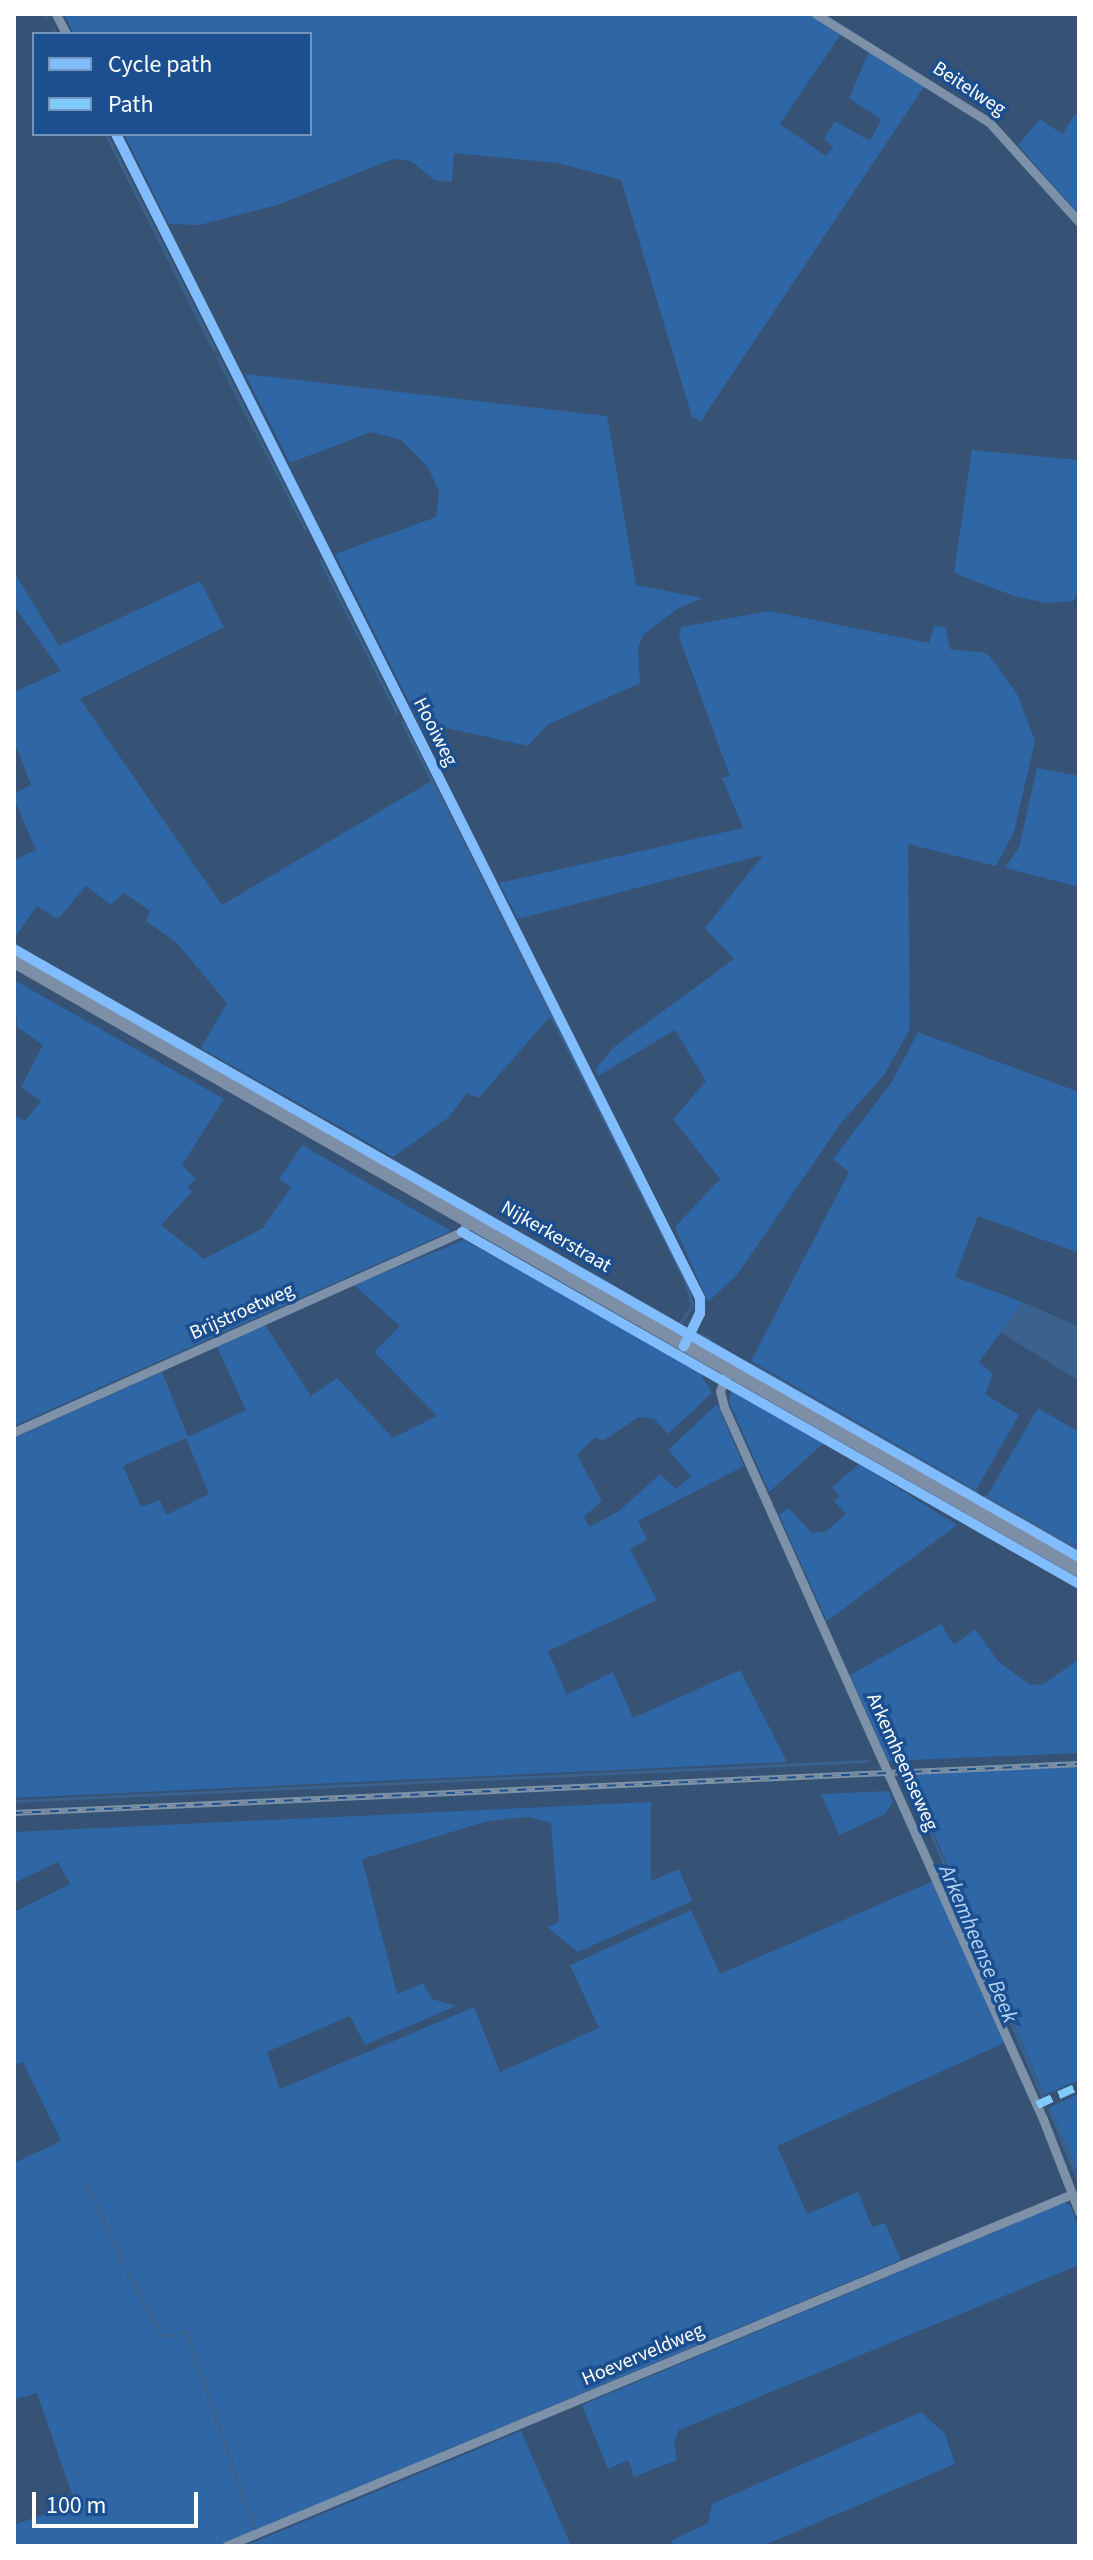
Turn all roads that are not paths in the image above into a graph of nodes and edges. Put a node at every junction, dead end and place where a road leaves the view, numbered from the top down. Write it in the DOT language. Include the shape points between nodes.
graph roads {
  1 [pos="56,14"];
  2 [pos="816,14"];
  3 [pos="65,32"];
  4 [pos="117,136"];
  5 [pos="1079,222"];
  6 [pos="14,961"];
  7 [pos="472,1217"];
  8 [pos="684,1346"];
  9 [pos="728,1370"];
  10 [pos="14,1432"];
  11 [pos="1079,1570"];
  12 [pos="1072,2194"];
  13 [pos="1079,2212"];
  14 [pos="226,2546"];
  1 -- 3 [label="street"];
  2 -- 5 [label="street, Beitelweg" via="989,122"];
  4 -- 8 [label="street, Hooiweg" via="700,1298 700,1313"];
  6 -- 7 [label="main road, Nijkerkerstraat"];
  7 -- 8 [label="main road, Nijkerkerstraat"];
  7 -- 10 [label="street, Brijstroetweg" via="462,1232"];
  8 -- 9 [label="main road, Nijkerkerstraat"];
  9 -- 11 [label="main road, Nijkerkerstraat"];
  9 -- 12 [label="street, Arkemheenseweg" via="720,1391 724,1407"];
  12 -- 13 [label="street, Arkemheenseweg"];
  12 -- 14 [label="street, Hoeverveldweg"];
}
